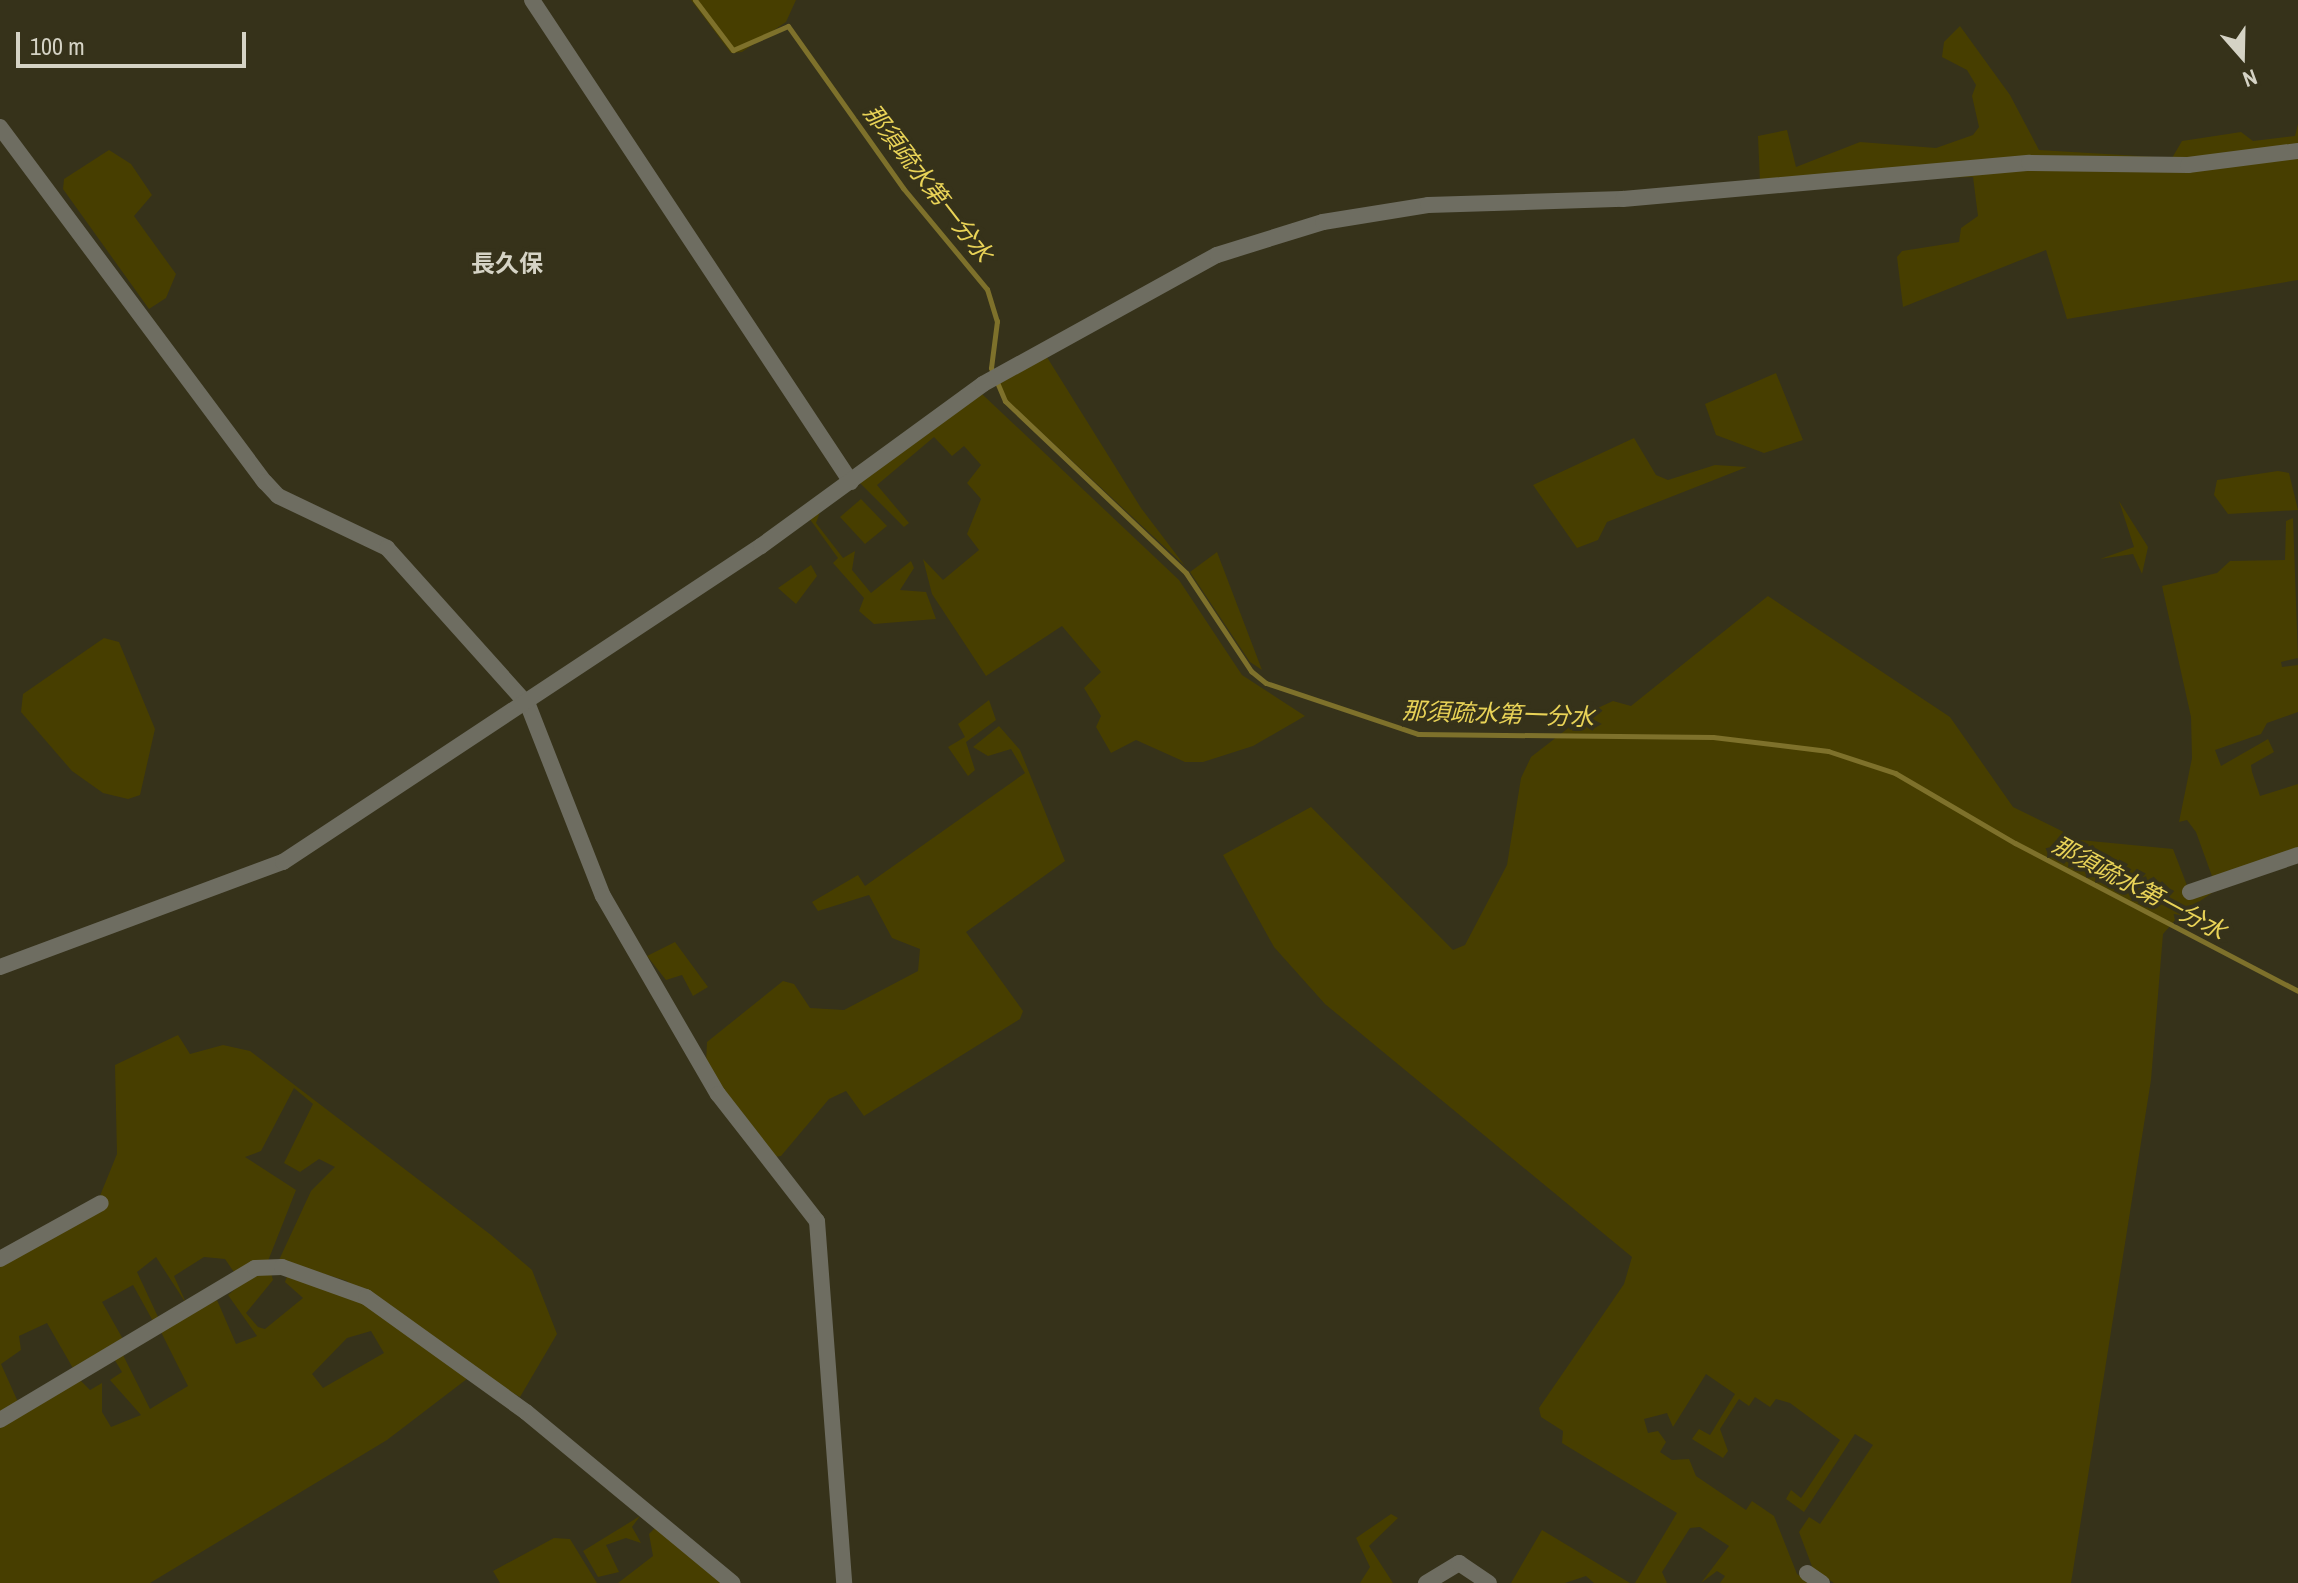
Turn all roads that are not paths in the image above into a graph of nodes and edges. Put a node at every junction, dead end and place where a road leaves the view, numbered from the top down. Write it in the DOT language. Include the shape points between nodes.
graph roads {
  1 [pos="532,0"];
  2 [pos="0,127"];
  3 [pos="2298,151"];
  4 [pos="851,482"];
  5 [pos="528,705"];
  6 [pos="2297,859"];
  7 [pos="2190,892"];
  8 [pos="0,967"];
  9 [pos="101,1203"];
  10 [pos="0,1259"];
  11 [pos="0,1420"];
  12 [pos="1807,1573"];
  13 [pos="733,1583"];
  14 [pos="844,1583"];
  15 [pos="1426,1583"];
  16 [pos="1489,1583"];
  17 [pos="1822,1583"];
  1 -- 4 [label="street"];
  2 -- 5 [label="street" via="265,482 278,496 387,548"];
  3 -- 4 [label="street" via="2188,165 2029,163 1623,199 1428,205 1335,219 1180,270 983,384"];
  4 -- 5 [label="street"];
  5 -- 8 [label="street" via="283,862"];
  5 -- 14 [label="street" via="603,896 718,1094 817,1221"];
  6 -- 7 [label="street"];
  9 -- 10 [label="street"];
  11 -- 13 [label="street" via="255,1268 282,1267 366,1297 526,1412"];
  12 -- 17 [label="street"];
  15 -- 16 [label="street" via="1459,1563"];
}
